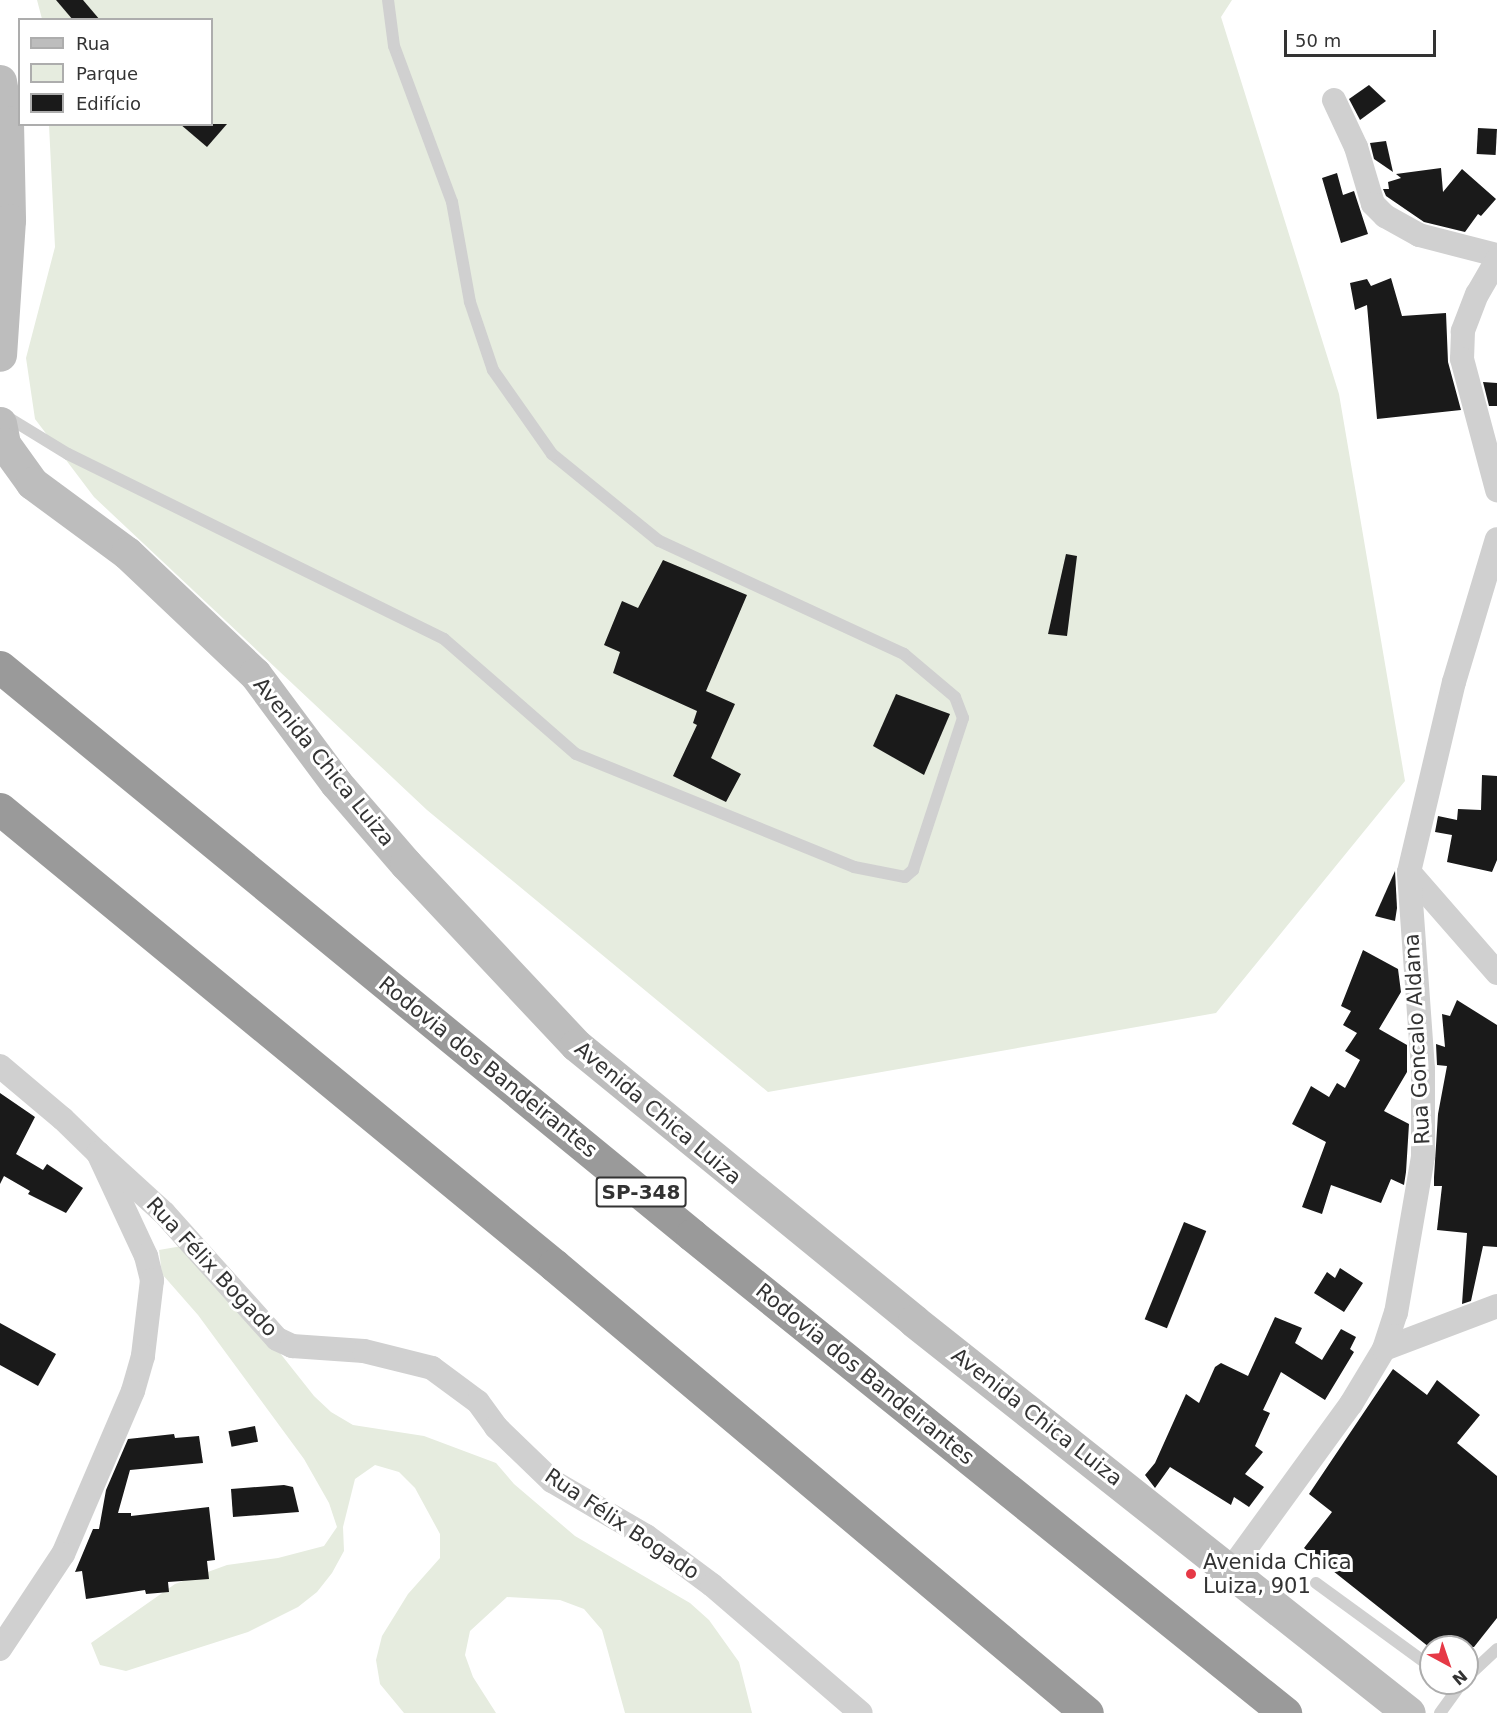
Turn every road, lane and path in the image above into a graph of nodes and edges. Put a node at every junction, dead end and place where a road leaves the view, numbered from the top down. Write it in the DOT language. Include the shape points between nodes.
graph roads {
  1 [pos="388,0"];
  2 [pos="0,81"];
  3 [pos="1334,100"];
  4 [pos="4,142"];
  5 [pos="1497,255"];
  6 [pos="1497,260"];
  7 [pos="0,355"];
  8 [pos="0,413"];
  9 [pos="0,423"];
  10 [pos="1497,490"];
  11 [pos="1497,539"];
  12 [pos="0,667"];
  13 [pos="0,809"];
  14 [pos="1409,872"];
  15 [pos="1497,973"];
  16 [pos="0,1066"];
  17 [pos="98,1153"];
  18 [pos="1497,1306"];
  19 [pos="1384,1349"];
  20 [pos="1231,1569"];
  21 [pos="1316,1583"];
  22 [pos="0,1649"];
  23 [pos="1497,1649"];
  24 [pos="1419,1658"];
  25 [pos="1479,1666"];
  26 [pos="1451,1695"];
  27 [pos="861,1713"];
  28 [pos="1087,1713"];
  29 [pos="1285,1713"];
  30 [pos="1409,1713"];
  31 [pos="1440,1713"];
  1 -- 8 [label="lane" via="394,46 452,202 470,302 493,370 552,454 659,541 904,654 955,697 963,718 913,870 904,877 854,867 576,754 444,639 68,454"];
  2 -- 4 [label="main road"];
  3 -- 5 [label="street" via="1356,147 1373,204 1385,216 1419,235"];
  4 -- 7 [label="main road" via="9,220"];
  6 -- 10 [label="street" via="1463,331 1462,359"];
  9 -- 20 [label="main road, Avenida Chica Luiza" via="4,444 32,483 127,553 255,674 336,783 406,864 576,1045 896,1307"];
  11 -- 14 [label="street, Rua Goncalo Aldana" via="1454,682"];
  12 -- 29 [label="highway, Rodovia dos Bandeirantes / SP-348" via="683,1227"];
  13 -- 28 [label="highway" via="554,1265"];
  14 -- 15 [label="street"];
  14 -- 19 [label="street, Rua Goncalo Aldana" via="1423,1069 1423,1156 1414,1225 1396,1314"];
  16 -- 17 [label="street, Rua Félix Bogado"];
  17 -- 22 [label="street" via="146,1256 152,1280 143,1356 134,1391 63,1554"];
  17 -- 27 [label="street, Rua Félix Bogado" via="164,1213 277,1339 292,1346 364,1351 432,1368 478,1402 496,1427 552,1480 646,1536 712,1585"];
  18 -- 19 [label="street"];
  19 -- 20 [label="street, Rua Goncalo Aldana" via="1351,1404"];
  20 -- 30 [label="main road, Avenida Chica Luiza"];
  21 -- 24 [label="lane"];
  23 -- 25 [label="lane"];
  26 -- 31 [label="lane"];
}
